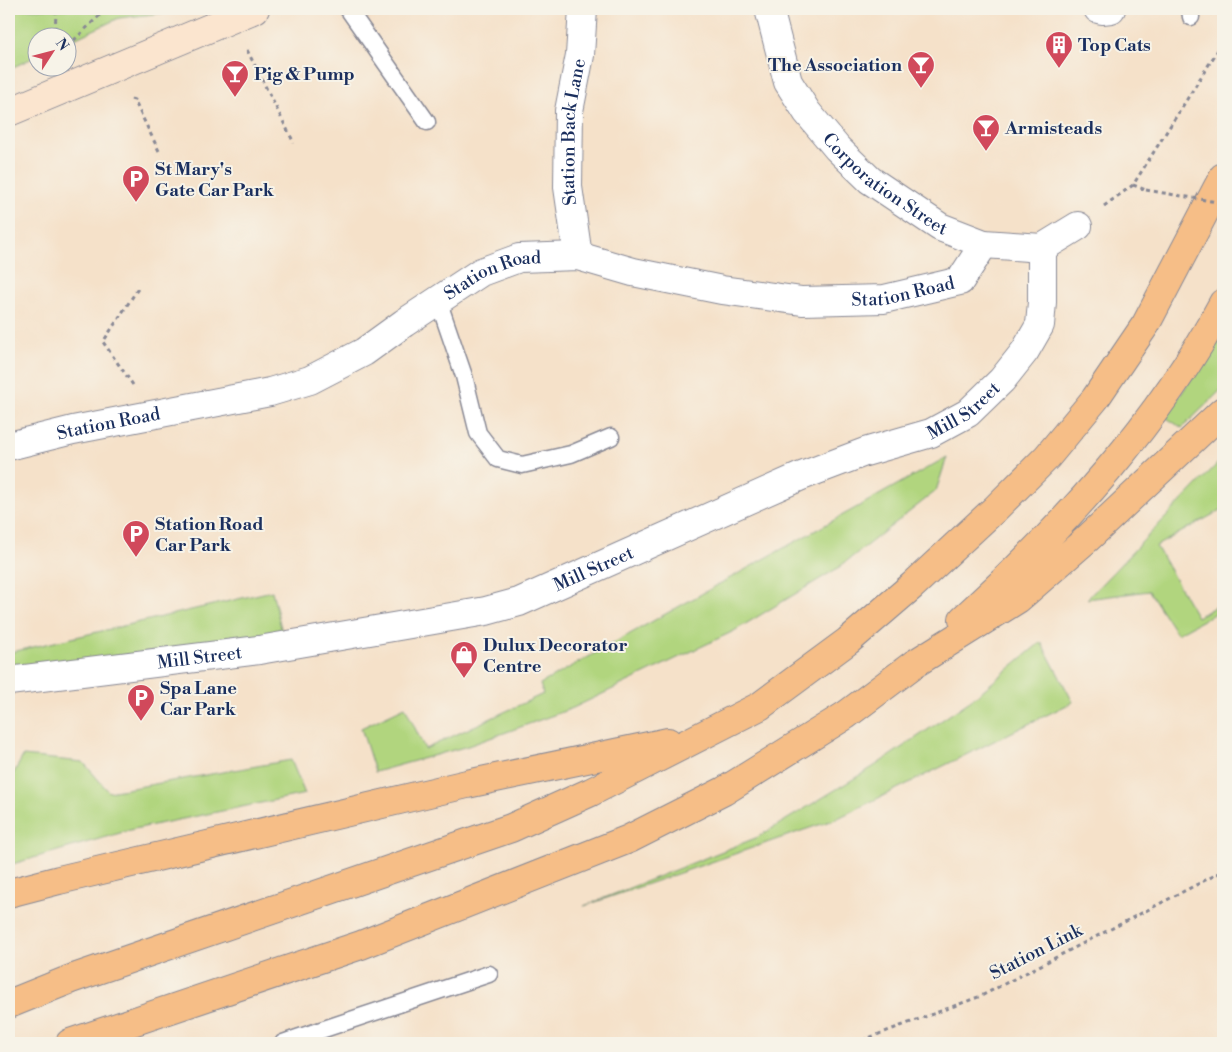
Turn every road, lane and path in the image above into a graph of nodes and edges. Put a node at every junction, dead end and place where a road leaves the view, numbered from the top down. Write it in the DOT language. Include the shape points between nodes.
graph roads {
  1 [pos="56,9"];
  2 [pos="106,9"];
  3 [pos="348,9"];
  4 [pos="583,9"];
  5 [pos="769,9"];
  6 [pos="1098,9"];
  7 [pos="1111,9"];
  8 [pos="244,14"];
  9 [pos="55,28"];
  10 [pos="78,36"];
  11 [pos="1223,42"];
  12 [pos="125,98"];
  13 [pos="9,112"];
  14 [pos="426,122"];
  15 [pos="294,143"];
  16 [pos="159,151"];
  17 [pos="1223,176"];
  18 [pos="1223,203"];
  19 [pos="1078,226"];
  20 [pos="984,244"];
  21 [pos="1042,248"];
  22 [pos="578,256"];
  23 [pos="138,287"];
  24 [pos="438,300"];
  25 [pos="1223,303"];
  26 [pos="1223,411"];
  27 [pos="153,414"];
  28 [pos="611,437"];
  29 [pos="9,446"];
  30 [pos="914,664"];
  31 [pos="9,682"];
  32 [pos="703,735"];
  33 [pos="1223,870"];
  34 [pos="9,893"];
  35 [pos="489,974"];
  36 [pos="9,1004"];
  37 [pos="302,1040"];
  38 [pos="70,1043"];
  39 [pos="283,1043"];
  40 [pos="855,1043"];
  1 -- 9 [label="path"];
  2 -- 10 [label="path"];
  3 -- 14 [label="lane"];
  4 -- 22 [label="street, Station Back Lane" via="580,55 569,111 568,187"];
  5 -- 20 [label="street, Corporation Street" via="788,82 806,112 837,148 870,180 940,227"];
  6 -- 7 [label="street"];
  8 -- 13 [label="main road"];
  8 -- 15 [label="path" via="266,91"];
  11 -- 18 [label="path, bridge" via="1132,184 1146,190"];
  12 -- 16 [label="path" via="134,100"];
  17 -- 32 [label="highway" via="1146,324 1094,399 1047,457 926,573 848,641 760,706"];
  19 -- 21 [label="street"];
  20 -- 21 [label="street, Corporation Street"];
  20 -- 22 [label="street, Station Road" via="960,281 884,299 802,301 722,290 633,272"];
  21 -- 31 [label="street, Mill Street" via="1040,324 1025,351 1002,380 968,413 931,433 865,452 799,477 520,602 486,611 260,650"];
  22 -- 24 [label="street, Station Road" via="519,258 481,272"];
  23 -- 27 [label="path" via="103,342"];
  24 -- 27 [label="street, Station Road" via="364,352 310,380 270,392"];
  24 -- 28 [label="lane" via="464,376 478,433 498,459 522,466 571,454"];
  25 -- 30 [label="highway" via="1186,366 1112,465 1004,582"];
  26 -- 30 [label="highway" via="1018,599"];
  27 -- 29 [label="street, Station Road"];
  30 -- 38 [label="highway" via="846,715 724,791 629,839 361,945"];
  32 -- 34 [label="highway" via="467,784"];
  32 -- 36 [label="highway" via="511,828 71,979"];
  33 -- 40 [label="path, Station Link" via="981,996"];
  35 -- 37 [label="lane"];
  37 -- 39 [label="lane"];
}
